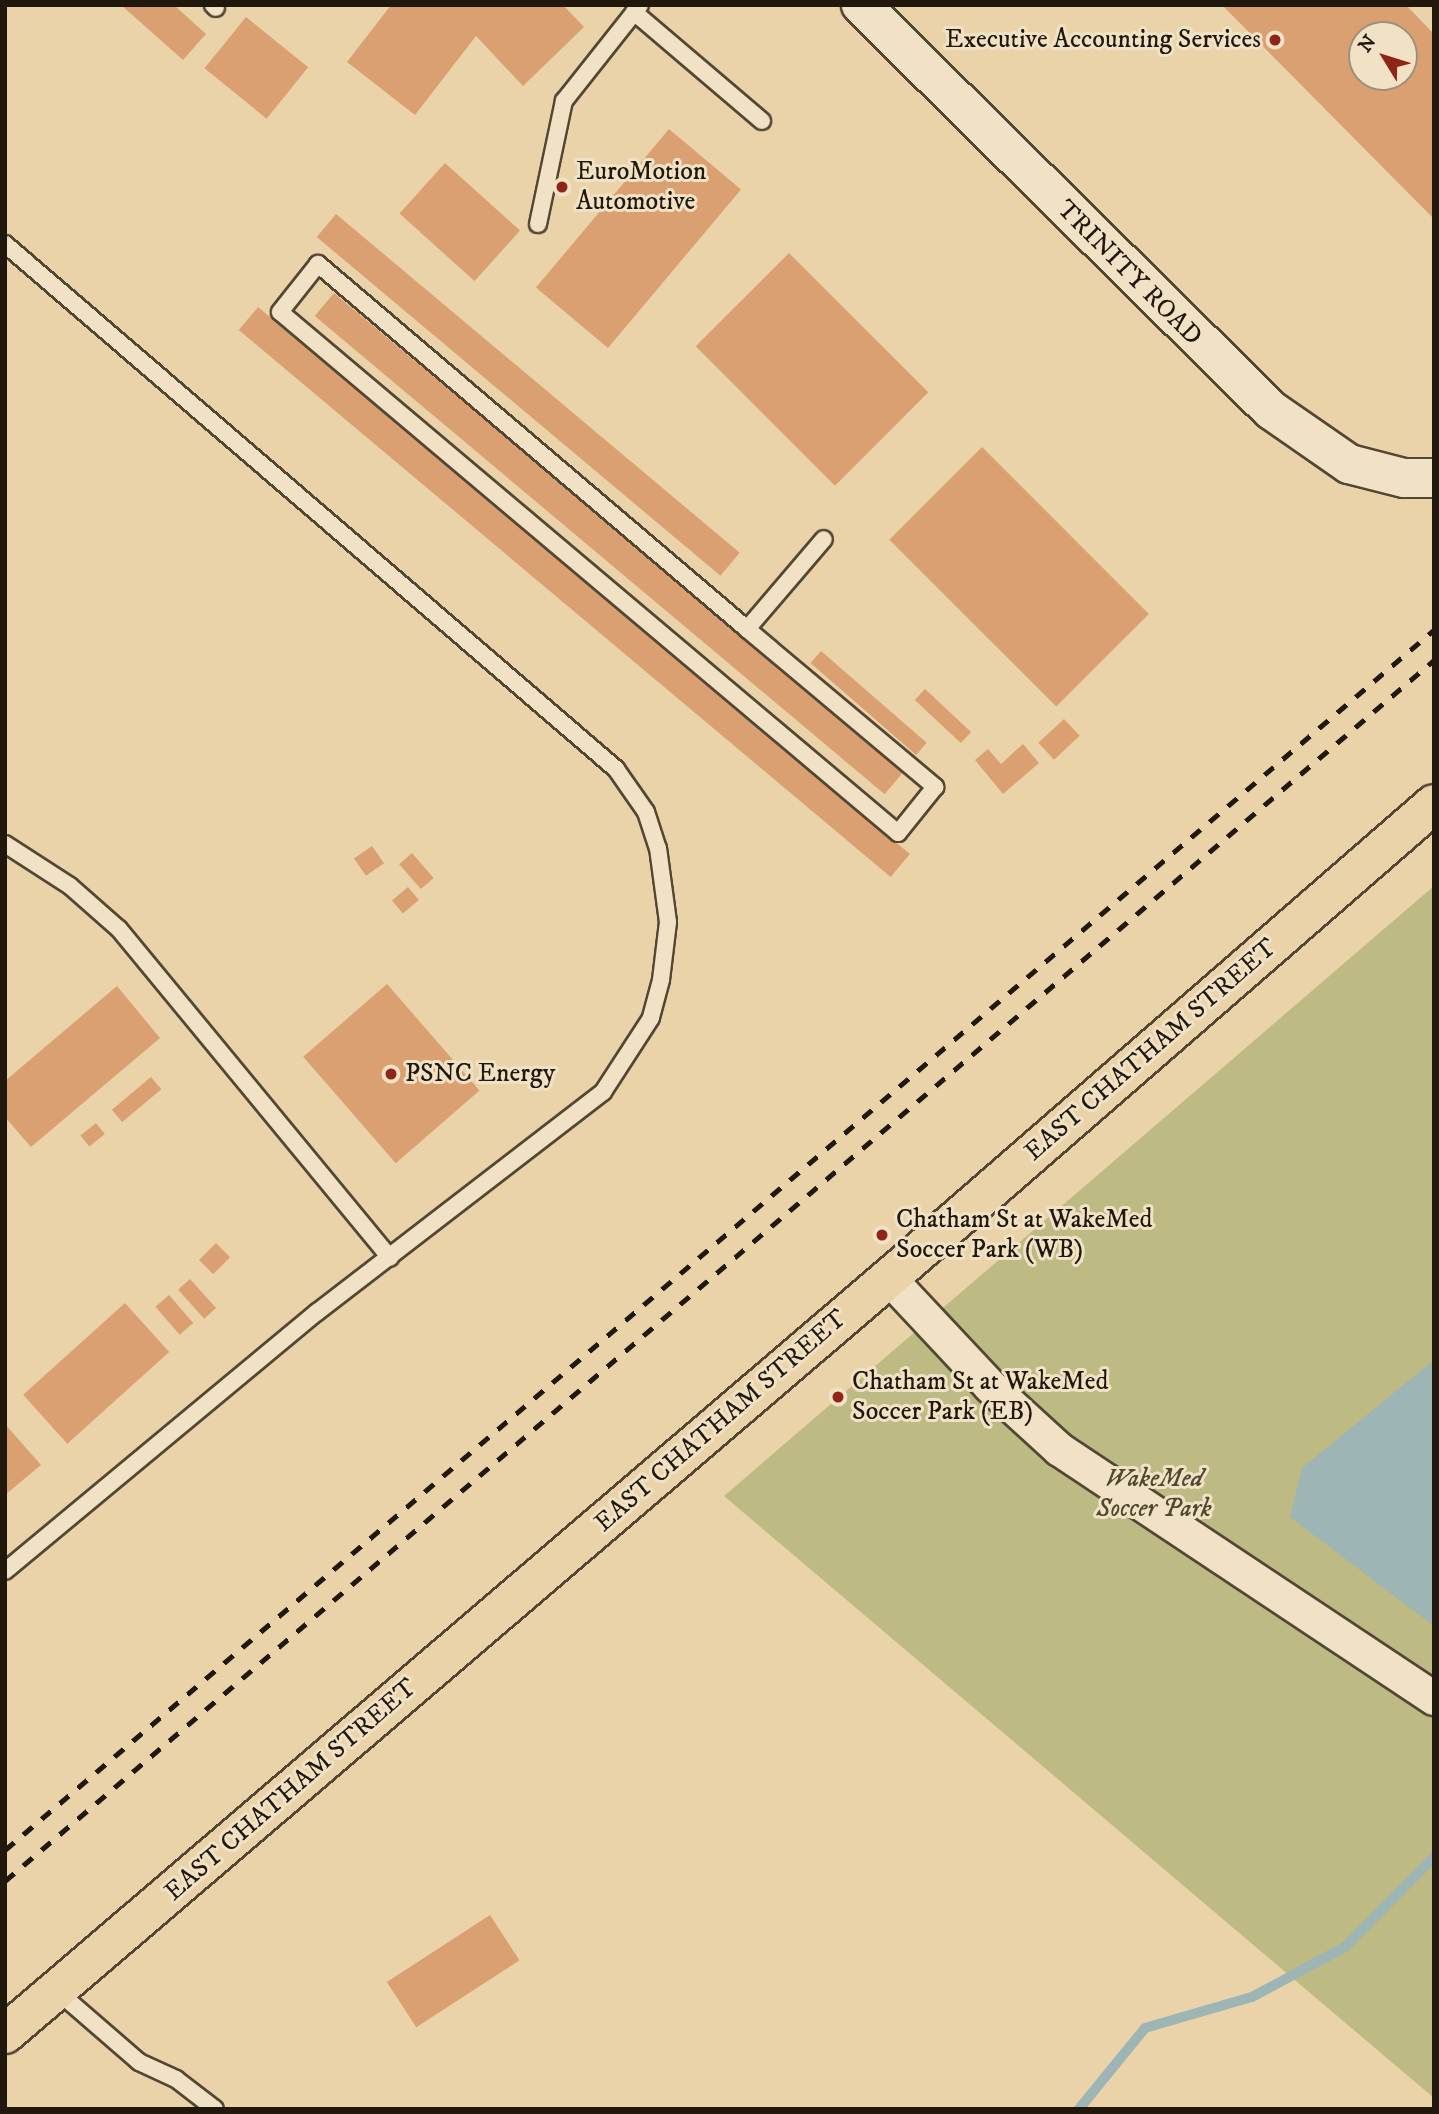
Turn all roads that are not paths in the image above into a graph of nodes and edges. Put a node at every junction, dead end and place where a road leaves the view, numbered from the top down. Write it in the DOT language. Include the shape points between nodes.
graph roads {
  1 [pos="861,5"];
  2 [pos="637,9"];
  3 [pos="762,121"];
  4 [pos="538,224"];
  5 [pos="5,244"];
  6 [pos="1434,478"];
  7 [pos="824,539"];
  8 [pos="747,629"];
  9 [pos="1434,804"];
  10 [pos="5,844"];
  11 [pos="390,1258"];
  12 [pos="889,1278"];
  13 [pos="5,1571"];
  14 [pos="1434,1698"];
  15 [pos="56,1990"];
  16 [pos="5,2034"];
  17 [pos="215,2109"];
  1 -- 6 [label="main road, TRINITY ROAD" via="1271,410 1349,464 1404,478"];
  2 -- 3 [label="lane"];
  2 -- 4 [label="lane" via="564,102"];
  5 -- 11 [label="lane" via="616,769 646,812 658,848 667,922 661,980 642,1039 603,1092"];
  7 -- 8 [label="lane"];
  8 -- 8 [label="lane" via="318,264 280,312 898,833 935,787"];
  9 -- 12 [label="main road, EAST CHATHAM STREET"];
  10 -- 11 [label="lane" via="70,886 119,929"];
  11 -- 13 [label="lane" via="317,1312"];
  12 -- 14 [label="street" via="999,1395 1059,1449"];
  12 -- 15 [label="main road, EAST CHATHAM STREET"];
  15 -- 16 [label="main road, EAST CHATHAM STREET"];
  15 -- 17 [label="lane" via="139,2062 176,2079"];
}
